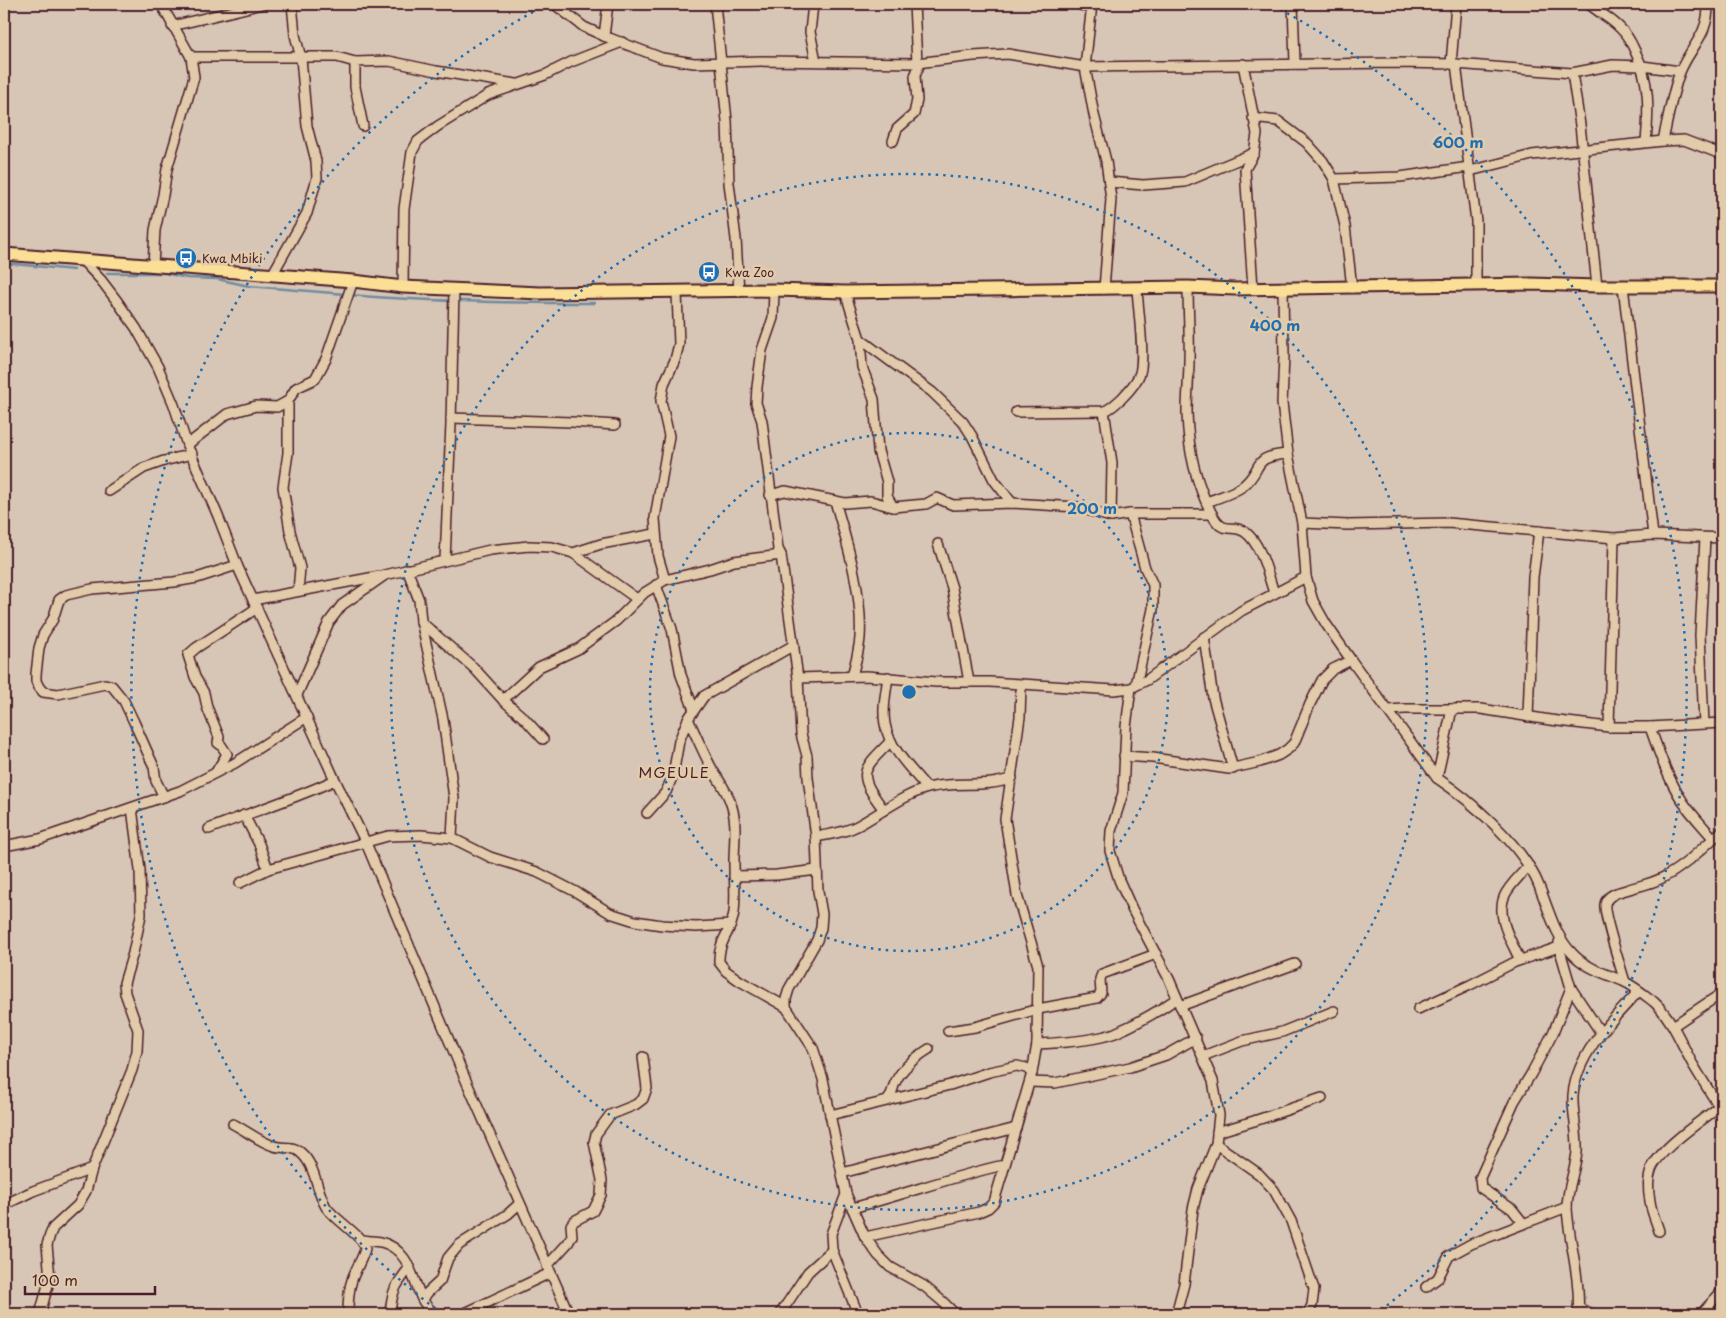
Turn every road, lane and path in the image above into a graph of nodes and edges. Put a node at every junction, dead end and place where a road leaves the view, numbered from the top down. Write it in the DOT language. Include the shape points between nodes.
graph roads {
  1 [pos="161,4"];
  2 [pos="262,4"];
  3 [pos="292,4"];
  4 [pos="554,4"];
  5 [pos="608,4"];
  6 [pos="715,4"];
  7 [pos="813,4"];
  8 [pos="914,4"];
  9 [pos="1078,4"];
  10 [pos="1293,4"];
  11 [pos="1456,4"];
  12 [pos="1590,4"];
  13 [pos="1708,4"];
  14 [pos="1092,7"];
  15 [pos="172,26"];
  16 [pos="604,36"];
  17 [pos="622,42"];
  18 [pos="191,57"];
  19 [pos="301,58"];
  20 [pos="816,61"];
  21 [pos="355,62"];
  22 [pos="722,62"];
  23 [pos="918,63"];
  24 [pos="1295,63"];
  25 [pos="1243,64"];
  26 [pos="1454,64"];
  27 [pos="1642,66"];
  28 [pos="1085,67"];
  29 [pos="1680,71"];
  30 [pos="1572,73"];
  31 [pos="517,84"];
  32 [pos="1253,118"];
  33 [pos="363,126"];
  34 [pos="893,141"];
  35 [pos="1663,141"];
  36 [pos="1646,142"];
  37 [pos="1582,149"];
  38 [pos="1722,150"];
  39 [pos="1254,153"];
  40 [pos="1470,169"];
  41 [pos="1334,179"];
  42 [pos="1109,182"];
  43 [pos="4,254"];
  44 [pos="83,261"];
  45 [pos="153,266"];
  46 [pos="272,275"];
  47 [pos="353,281"];
  48 [pos="1476,285"];
  49 [pos="1597,286"];
  50 [pos="1623,286"];
  51 [pos="1722,286"];
  52 [pos="403,287"];
  53 [pos="1188,287"];
  54 [pos="1283,287"];
  55 [pos="1137,288"];
  56 [pos="1253,288"];
  57 [pos="1352,288"];
  58 [pos="454,289"];
  59 [pos="1104,289"];
  60 [pos="774,290"];
  61 [pos="739,292"];
  62 [pos="845,292"];
  63 [pos="677,293"];
  64 [pos="860,339"];
  65 [pos="288,401"];
  66 [pos="1104,411"];
  67 [pos="1016,412"];
  68 [pos="451,418"];
  69 [pos="615,425"];
  70 [pos="187,445"];
  71 [pos="192,454"];
  72 [pos="1288,454"];
  73 [pos="109,491"];
  74 [pos="770,495"];
  75 [pos="834,501"];
  76 [pos="1207,502"];
  77 [pos="1012,503"];
  78 [pos="893,507"];
  79 [pos="1130,514"];
  80 [pos="1212,514"];
  81 [pos="1111,517"];
  82 [pos="1302,523"];
  83 [pos="1539,531"];
  84 [pos="655,534"];
  85 [pos="1653,535"];
  86 [pos="1614,538"];
  87 [pos="1705,538"];
  88 [pos="1722,538"];
  89 [pos="938,544"];
  90 [pos="573,553"];
  91 [pos="781,556"];
  92 [pos="445,560"];
  93 [pos="237,565"];
  94 [pos="407,569"];
  95 [pos="385,575"];
  96 [pos="1306,577"];
  97 [pos="665,580"];
  98 [pos="656,585"];
  99 [pos="298,591"];
  100 [pos="1274,593"];
  101 [pos="637,599"];
  102 [pos="255,604"];
  103 [pos="421,622"];
  104 [pos="1204,637"];
  105 [pos="794,645"];
  106 [pos="1351,660"];
  107 [pos="852,676"];
  108 [pos="798,678"];
  109 [pos="888,678"];
  110 [pos="970,682"];
  111 [pos="1021,685"];
  112 [pos="1133,687"];
  113 [pos="297,695"];
  114 [pos="503,700"];
  115 [pos="1452,709"];
  116 [pos="694,710"];
  117 [pos="1388,710"];
  118 [pos="307,717"];
  119 [pos="1528,717"];
  120 [pos="688,719"];
  121 [pos="1722,723"];
  122 [pos="1704,724"];
  123 [pos="1609,727"];
  124 [pos="1650,727"];
  125 [pos="543,739"];
  126 [pos="891,741"];
  127 [pos="1124,756"];
  128 [pos="1233,769"];
  129 [pos="215,774"];
  130 [pos="1012,778"];
  131 [pos="1437,778"];
  132 [pos="335,780"];
  133 [pos="927,788"];
  134 [pos="164,797"];
  135 [pos="132,808"];
  136 [pos="884,810"];
  137 [pos="647,813"];
  138 [pos="244,815"];
  139 [pos="209,829"];
  140 [pos="1722,831"];
  141 [pos="816,837"];
  142 [pos="452,838"];
  143 [pos="1714,838"];
  144 [pos="366,843"];
  145 [pos="4,846"];
  146 [pos="1529,866"];
  147 [pos="268,869"];
  148 [pos="817,870"];
  149 [pos="734,876"];
  150 [pos="240,883"];
  151 [pos="731,925"];
  152 [pos="1559,934"];
  153 [pos="1559,947"];
  154 [pos="1156,954"];
  155 [pos="1520,960"];
  156 [pos="1295,964"];
  157 [pos="1624,982"];
  158 [pos="1571,988"];
  159 [pos="1639,991"];
  160 [pos="1722,993"];
  161 [pos="1178,1003"];
  162 [pos="786,1007"];
  163 [pos="1038,1009"];
  164 [pos="1418,1010"];
  165 [pos="1334,1011"];
  166 [pos="1673,1026"];
  167 [pos="948,1031"];
  168 [pos="1601,1033"];
  169 [pos="1196,1038"];
  170 [pos="1037,1044"];
  171 [pos="929,1049"];
  172 [pos="1203,1056"];
  173 [pos="643,1057"];
  174 [pos="1031,1077"];
  175 [pos="1322,1098"];
  176 [pos="889,1100"];
  177 [pos="1720,1103"];
  178 [pos="830,1115"];
  179 [pos="233,1124"];
  180 [pos="1016,1128"];
  181 [pos="1217,1132"];
  182 [pos="1216,1144"];
  183 [pos="1004,1166"];
  184 [pos="92,1169"];
  185 [pos="842,1173"];
  186 [pos="846,1194"];
  187 [pos="519,1204"];
  188 [pos="4,1205"];
  189 [pos="852,1208"];
  190 [pos="1567,1208"];
  191 [pos="1524,1224"];
  192 [pos="1659,1231"];
  193 [pos="865,1237"];
  194 [pos="362,1240"];
  195 [pos="832,1250"];
  196 [pos="410,1267"];
  197 [pos="548,1269"];
  198 [pos="1426,1287"];
  199 [pos="1722,1291"];
  200 [pos="423,1300"];
  201 [pos="1578,1311"];
  202 [pos="1180,1312"];
  203 [pos="40,1314"];
  204 [pos="348,1314"];
  205 [pos="390,1314"];
  206 [pos="435,1314"];
  207 [pos="463,1314"];
  208 [pos="569,1314"];
  209 [pos="780,1314"];
  210 [pos="858,1314"];
  211 [pos="955,1314"];
  212 [pos="1308,1314"];
  213 [pos="1592,1314"];
  214 [pos="1701,1314"];
  1 -- 15 [label="street"];
  2 -- 15 [label="street"];
  3 -- 19 [label="street"];
  4 -- 16 [label="street" via="584,27"];
  5 -- 16 [label="street"];
  6 -- 22 [label="street"];
  7 -- 20 [label="street" via="810,32"];
  8 -- 23 [label="street"];
  9 -- 14 [label="street"];
  10 -- 24 [label="street"];
  11 -- 26 [label="street"];
  12 -- 27 [label="street" via="1627,35"];
  13 -- 29 [label="street" via="1699,42"];
  14 -- 28 [label="street"];
  15 -- 18 [label="street"];
  16 -- 17 [label="street"];
  17 -- 22 [label="street" via="662,58 694,63"];
  17 -- 31 [label="street"];
  18 -- 19 [label="street"];
  18 -- 45 [label="street" via="194,77 167,169 154,230"];
  19 -- 21 [label="street" via="337,58"];
  19 -- 46 [label="street" via="307,126 317,178 307,213"];
  20 -- 22 [label="street"];
  20 -- 23 [label="street"];
  21 -- 31 [label="street" via="388,61"];
  21 -- 33 [label="street" via="355,88"];
  22 -- 61 [label="street"];
  23 -- 28 [label="street" via="1008,54"];
  23 -- 34 [label="street" via="914,114 897,130"];
  24 -- 25 [label="street"];
  24 -- 26 [label="street"];
  25 -- 28 [label="street"];
  25 -- 32 [label="street"];
  26 -- 30 [label="street"];
  26 -- 40 [label="street"];
  27 -- 29 [label="street"];
  27 -- 30 [label="street" via="1612,65"];
  27 -- 36 [label="street" via="1649,113"];
  28 -- 42 [label="street"];
  29 -- 35 [label="street"];
  30 -- 37 [label="street"];
  31 -- 52 [label="street" via="488,95 418,141 412,152 404,209"];
  32 -- 39 [label="street" via="1257,134"];
  32 -- 41 [label="street" via="1278,121 1288,128 1314,149"];
  35 -- 36 [label="street"];
  35 -- 38 [label="street" via="1684,140 1718,153"];
  36 -- 37 [label="street"];
  37 -- 40 [label="street" via="1532,155"];
  37 -- 49 [label="street"];
  39 -- 42 [label="street" via="1170,185"];
  39 -- 56 [label="street" via="1245,169"];
  40 -- 41 [label="street" via="1400,177"];
  40 -- 48 [label="street" via="1476,222"];
  41 -- 57 [label="street" via="1345,226"];
  42 -- 59 [label="street"];
  43 -- 44 [label="main road"];
  44 -- 45 [label="main road"];
  44 -- 70 [label="street" via="136,328 158,367"];
  45 -- 46 [label="main road"];
  46 -- 47 [label="main road"];
  47 -- 52 [label="main road"];
  47 -- 65 [label="street" via="316,379 296,388"];
  48 -- 49 [label="main road"];
  48 -- 57 [label="main road"];
  49 -- 50 [label="main road"];
  50 -- 51 [label="main road"];
  50 -- 85 [label="street"];
  52 -- 58 [label="main road"];
  53 -- 55 [label="main road"];
  53 -- 56 [label="main road"];
  53 -- 76 [label="street" via="1190,360 1187,413 1190,447 1198,482"];
  54 -- 56 [label="main road"];
  54 -- 57 [label="main road"];
  54 -- 72 [label="street" via="1282,403"];
  55 -- 59 [label="main road"];
  55 -- 66 [label="street" via="1140,374 1123,397"];
  58 -- 63 [label="main road"];
  58 -- 68 [label="street"];
  59 -- 62 [label="main road"];
  60 -- 61 [label="main road"];
  60 -- 62 [label="main road"];
  60 -- 74 [label="street" via="773,318 762,350 756,403 762,421"];
  61 -- 63 [label="main road"];
  62 -- 64 [label="street"];
  63 -- 84 [label="street" via="679,344 661,401 669,436"];
  64 -- 77 [label="street" via="932,392 963,422 994,480"];
  64 -- 78 [label="street" via="862,367 874,399 878,452 887,482 887,496"];
  65 -- 70 [label="street" via="277,407 256,406 226,414"];
  65 -- 99 [label="street" via="288,453 283,487 300,568"];
  66 -- 67 [label="street"];
  66 -- 81 [label="street" via="1112,463"];
  68 -- 69 [label="street"];
  68 -- 92 [label="street"];
  70 -- 71 [label="street"];
  71 -- 73 [label="street" via="144,468"];
  71 -- 93 [label="street"];
  72 -- 76 [label="street" via="1266,457 1244,485"];
  72 -- 82 [label="street"];
  74 -- 75 [label="street" via="786,491"];
  74 -- 91 [label="street"];
  75 -- 78 [label="street" via="871,501"];
  75 -- 107 [label="street" via="859,606 860,637"];
  76 -- 80 [label="street"];
  77 -- 78 [label="street" via="953,505 937,498 926,504"];
  77 -- 81 [label="street" via="1077,507"];
  79 -- 80 [label="street"];
  79 -- 81 [label="street"];
  79 -- 112 [label="street" via="1153,585 1153,609"];
  80 -- 100 [label="street" via="1218,525 1244,532 1254,542"];
  82 -- 83 [label="street" via="1448,522"];
  82 -- 96 [label="street"];
  83 -- 86 [label="street"];
  83 -- 119 [label="street" via="1533,577"];
  84 -- 90 [label="street"];
  84 -- 97 [label="street"];
  85 -- 86 [label="street"];
  85 -- 87 [label="street"];
  86 -- 123 [label="street"];
  87 -- 88 [label="street"];
  87 -- 122 [label="street" via="1700,634"];
  89 -- 110 [label="street" via="952,588"];
  90 -- 92 [label="street" via="552,547 529,546"];
  90 -- 101 [label="street"];
  91 -- 97 [label="street" via="734,561"];
  91 -- 105 [label="street"];
  92 -- 94 [label="street"];
  93 -- 102 [label="street"];
  93 -- 134 [label="street" via="189,580 92,589 66,595 59,600 43,635 36,674 39,687 43,692 58,694 105,684 112,686 134,722"];
  94 -- 95 [label="street"];
  94 -- 103 [label="street" via="419,600"];
  95 -- 99 [label="street"];
  95 -- 113 [label="street" via="342,605 329,622"];
  96 -- 100 [label="street"];
  96 -- 106 [label="street" via="1313,601"];
  97 -- 98 [label="street"];
  98 -- 101 [label="street"];
  98 -- 116 [label="street" via="672,629 681,675"];
  99 -- 102 [label="street"];
  100 -- 104 [label="street"];
  101 -- 114 [label="street" via="616,621 578,649 539,667"];
  102 -- 113 [label="street"];
  102 -- 129 [label="street" via="188,655 204,693 219,737 218,743 227,754"];
  103 -- 114 [label="street" via="474,668"];
  103 -- 142 [label="street" via="443,719 454,798"];
  104 -- 112 [label="street"];
  104 -- 128 [label="street" via="1213,698"];
  105 -- 108 [label="street"];
  105 -- 116 [label="street" via="704,696"];
  106 -- 117 [label="street"];
  106 -- 128 [label="street" via="1333,669 1322,680 1288,750"];
  107 -- 108 [label="street"];
  107 -- 109 [label="street"];
  108 -- 141 [label="street" via="801,734 807,756"];
  109 -- 110 [label="street"];
  109 -- 126 [label="street" via="885,724"];
  110 -- 111 [label="street"];
  111 -- 112 [label="street" via="1114,690"];
  111 -- 130 [label="street"];
  112 -- 127 [label="street"];
  113 -- 118 [label="street"];
  114 -- 125 [label="street"];
  115 -- 117 [label="street"];
  115 -- 119 [label="street" via="1481,709"];
  115 -- 131 [label="street"];
  116 -- 120 [label="street"];
  117 -- 131 [label="street"];
  118 -- 129 [label="street"];
  118 -- 132 [label="street"];
  119 -- 123 [label="street"];
  120 -- 137 [label="street" via="666,792"];
  120 -- 149 [label="street" via="730,800 736,832"];
  121 -- 122 [label="street"];
  122 -- 124 [label="street"];
  123 -- 124 [label="street"];
  124 -- 143 [label="street" via="1662,762 1683,803"];
  126 -- 133 [label="street"];
  126 -- 136 [label="street" via="865,771 866,782"];
  127 -- 128 [label="street"];
  127 -- 154 [label="street" via="1123,793 1111,831 1110,851 1118,880"];
  129 -- 134 [label="street"];
  130 -- 133 [label="street" via="1000,783"];
  130 -- 163 [label="street" via="1005,819 1006,833 1018,895 1038,966"];
  131 -- 146 [label="street" via="1456,790 1505,836"];
  132 -- 138 [label="street"];
  132 -- 144 [label="street"];
  133 -- 136 [label="street"];
  134 -- 135 [label="street"];
  135 -- 145 [label="street" via="40,839"];
  135 -- 184 [label="street" via="140,870 141,915 124,982 138,1030 137,1051"];
  136 -- 141 [label="street" via="839,833"];
  138 -- 139 [label="street"];
  138 -- 147 [label="street"];
  140 -- 143 [label="street"];
  141 -- 148 [label="street"];
  142 -- 144 [label="street" via="388,836"];
  142 -- 151 [label="street" via="490,857 537,872 610,913 635,921 662,925"];
  143 -- 157 [label="street" via="1663,878 1616,893 1605,902"];
  144 -- 147 [label="street"];
  144 -- 187 [label="street"];
  146 -- 152 [label="street"];
  146 -- 155 [label="street" via="1505,894 1502,907 1508,936"];
  147 -- 150 [label="street"];
  148 -- 149 [label="street"];
  148 -- 162 [label="street" via="822,928 788,989"];
  149 -- 151 [label="street"];
  151 -- 162 [label="street" via="720,947 719,962 726,971"];
  152 -- 153 [label="street"];
  152 -- 157 [label="street" via="1579,960 1599,973"];
  153 -- 155 [label="street"];
  153 -- 158 [label="street"];
  154 -- 161 [label="street"];
  154 -- 163 [label="street" via="1102,974 1101,993 1097,998"];
  155 -- 164 [label="street"];
  156 -- 161 [label="street"];
  157 -- 159 [label="street"];
  158 -- 168 [label="street"];
  158 -- 191 [label="street" via="1553,1032 1514,1102 1480,1178 1481,1188 1512,1209"];
  159 -- 166 [label="street" via="1656,1004"];
  159 -- 168 [label="street"];
  160 -- 166 [label="street"];
  161 -- 169 [label="street"];
  161 -- 170 [label="street" via="1114,1033"];
  162 -- 178 [label="street" via="813,1048"];
  163 -- 167 [label="street" via="975,1027"];
  163 -- 170 [label="street"];
  165 -- 172 [label="street" via="1282,1032 1242,1041"];
  166 -- 177 [label="street" via="1692,1062"];
  168 -- 190 [label="street" via="1576,1076 1573,1097 1577,1153"];
  169 -- 172 [label="street"];
  169 -- 174 [label="street" via="1166,1055 1130,1067 1055,1083"];
  170 -- 174 [label="street"];
  171 -- 176 [label="street" via="899,1075"];
  172 -- 181 [label="street" via="1214,1081 1219,1115"];
  173 -- 197 [label="street" via="647,1088 643,1098 635,1105 610,1115 596,1134 594,1142 602,1180 601,1195 593,1212 574,1221 568,1244"];
  174 -- 176 [label="street" via="1026,1068 1017,1066"];
  174 -- 180 [label="street"];
  175 -- 181 [label="street"];
  176 -- 178 [label="street"];
  177 -- 192 [label="street" via="1664,1152 1651,1170 1650,1203"];
  178 -- 185 [label="street"];
  179 -- 194 [label="street" via="274,1146 292,1147 299,1151 318,1183 326,1206 337,1220"];
  180 -- 183 [label="street"];
  180 -- 185 [label="street"];
  181 -- 182 [label="street"];
  182 -- 202 [label="street" via="1193,1209"];
  182 -- 212 [label="street" via="1259,1174 1274,1190 1291,1221 1314,1289"];
  183 -- 189 [label="street" via="970,1172 900,1196"];
  183 -- 193 [label="street" via="994,1202 988,1208 970,1215"];
  184 -- 188 [label="street"];
  184 -- 203 [label="street" via="78,1205 53,1228 50,1235 47,1245 50,1278"];
  185 -- 186 [label="street"];
  186 -- 189 [label="street"];
  186 -- 195 [label="street" via="831,1234"];
  187 -- 197 [label="street"];
  187 -- 200 [label="street" via="459,1245 448,1258 440,1281"];
  189 -- 193 [label="street"];
  190 -- 191 [label="street"];
  190 -- 201 [label="street" via="1576,1267"];
  191 -- 198 [label="street" via="1449,1256 1438,1278"];
  193 -- 211 [label="street" via="890,1267 924,1286"];
  194 -- 196 [label="street" via="382,1242 395,1248"];
  194 -- 204 [label="street" via="364,1252 351,1282"];
  195 -- 209 [label="street" via="808,1272"];
  195 -- 210 [label="street"];
  196 -- 200 [label="street"];
  196 -- 205 [label="street" via="395,1286"];
  197 -- 207 [label="street"];
  197 -- 208 [label="street"];
  199 -- 214 [label="street"];
  200 -- 206 [label="street"];
  201 -- 213 [label="street"];
}
